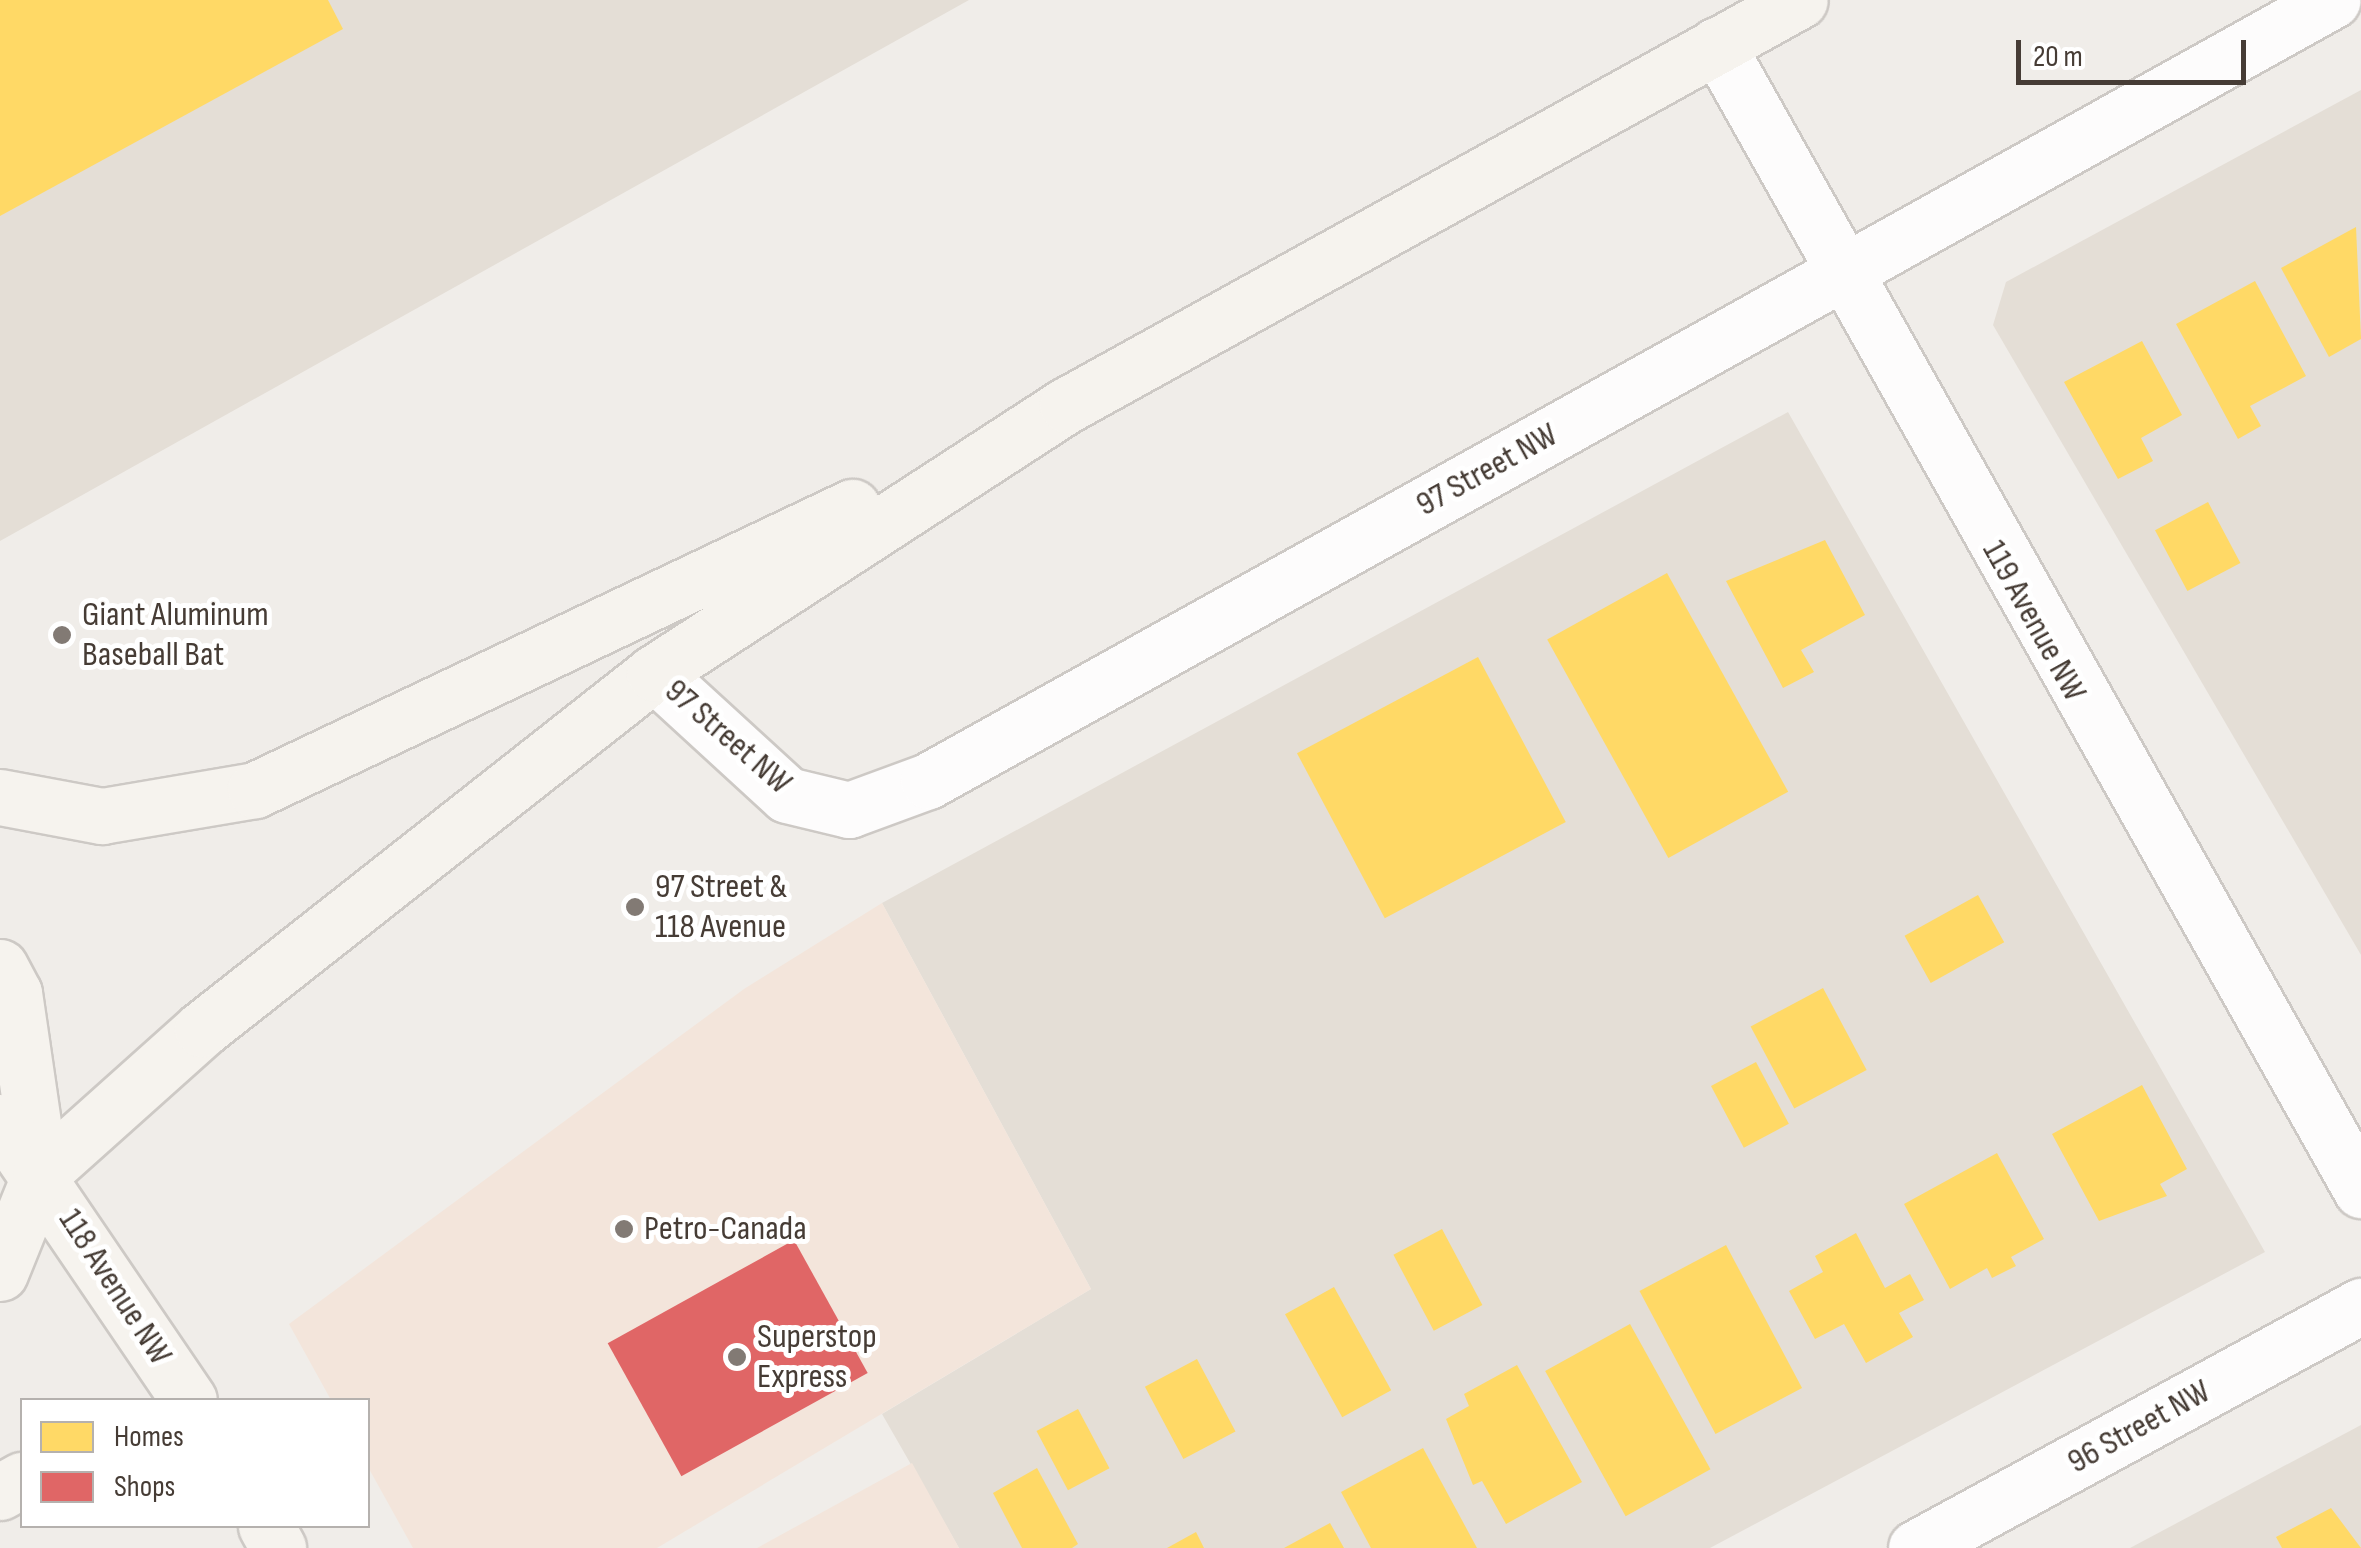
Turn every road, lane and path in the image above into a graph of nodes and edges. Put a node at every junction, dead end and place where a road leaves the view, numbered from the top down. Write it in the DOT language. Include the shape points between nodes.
graph roads {
  1 [pos="1800,0"];
  2 [pos="2333,0"];
  3 [pos="1717,46"];
  4 [pos="1841,274"];
  5 [pos="1066,405"];
  6 [pos="654,673"];
  7 [pos="0,797"];
  8 [pos="0,967"];
  9 [pos="0,1122"];
  10 [pos="20,1179"];
  11 [pos="2361,1190"];
  12 [pos="0,1273"];
  13 [pos="2361,1306"];
  14 [pos="187,1398"];
  15 [pos="1916,1548"];
  1 -- 3 [label="main road, 97 Street NW"];
  2 -- 4 [label="street, 97 Street NW"];
  3 -- 4 [label="street, 119 Avenue NW"];
  3 -- 5 [label="main road, 97 Street NW"];
  4 -- 6 [label="street, 97 Street NW" via="928,781 849,810 787,795"];
  4 -- 11 [label="street, 119 Avenue NW"];
  5 -- 6 [label="main road, 97 Street NW"];
  5 -- 7 [label="main road" via="255,790 102,816"];
  6 -- 10 [label="main road, 97 Street NW"];
  8 -- 10 [label="main road, 118 Avenue NW" via="14,993"];
  9 -- 10 [label="main road, 118 Avenue NW"];
  10 -- 12 [label="main road, 97 Street NW"];
  10 -- 14 [label="main road, 118 Avenue NW"];
  13 -- 15 [label="street, 96 Street NW"];
}
